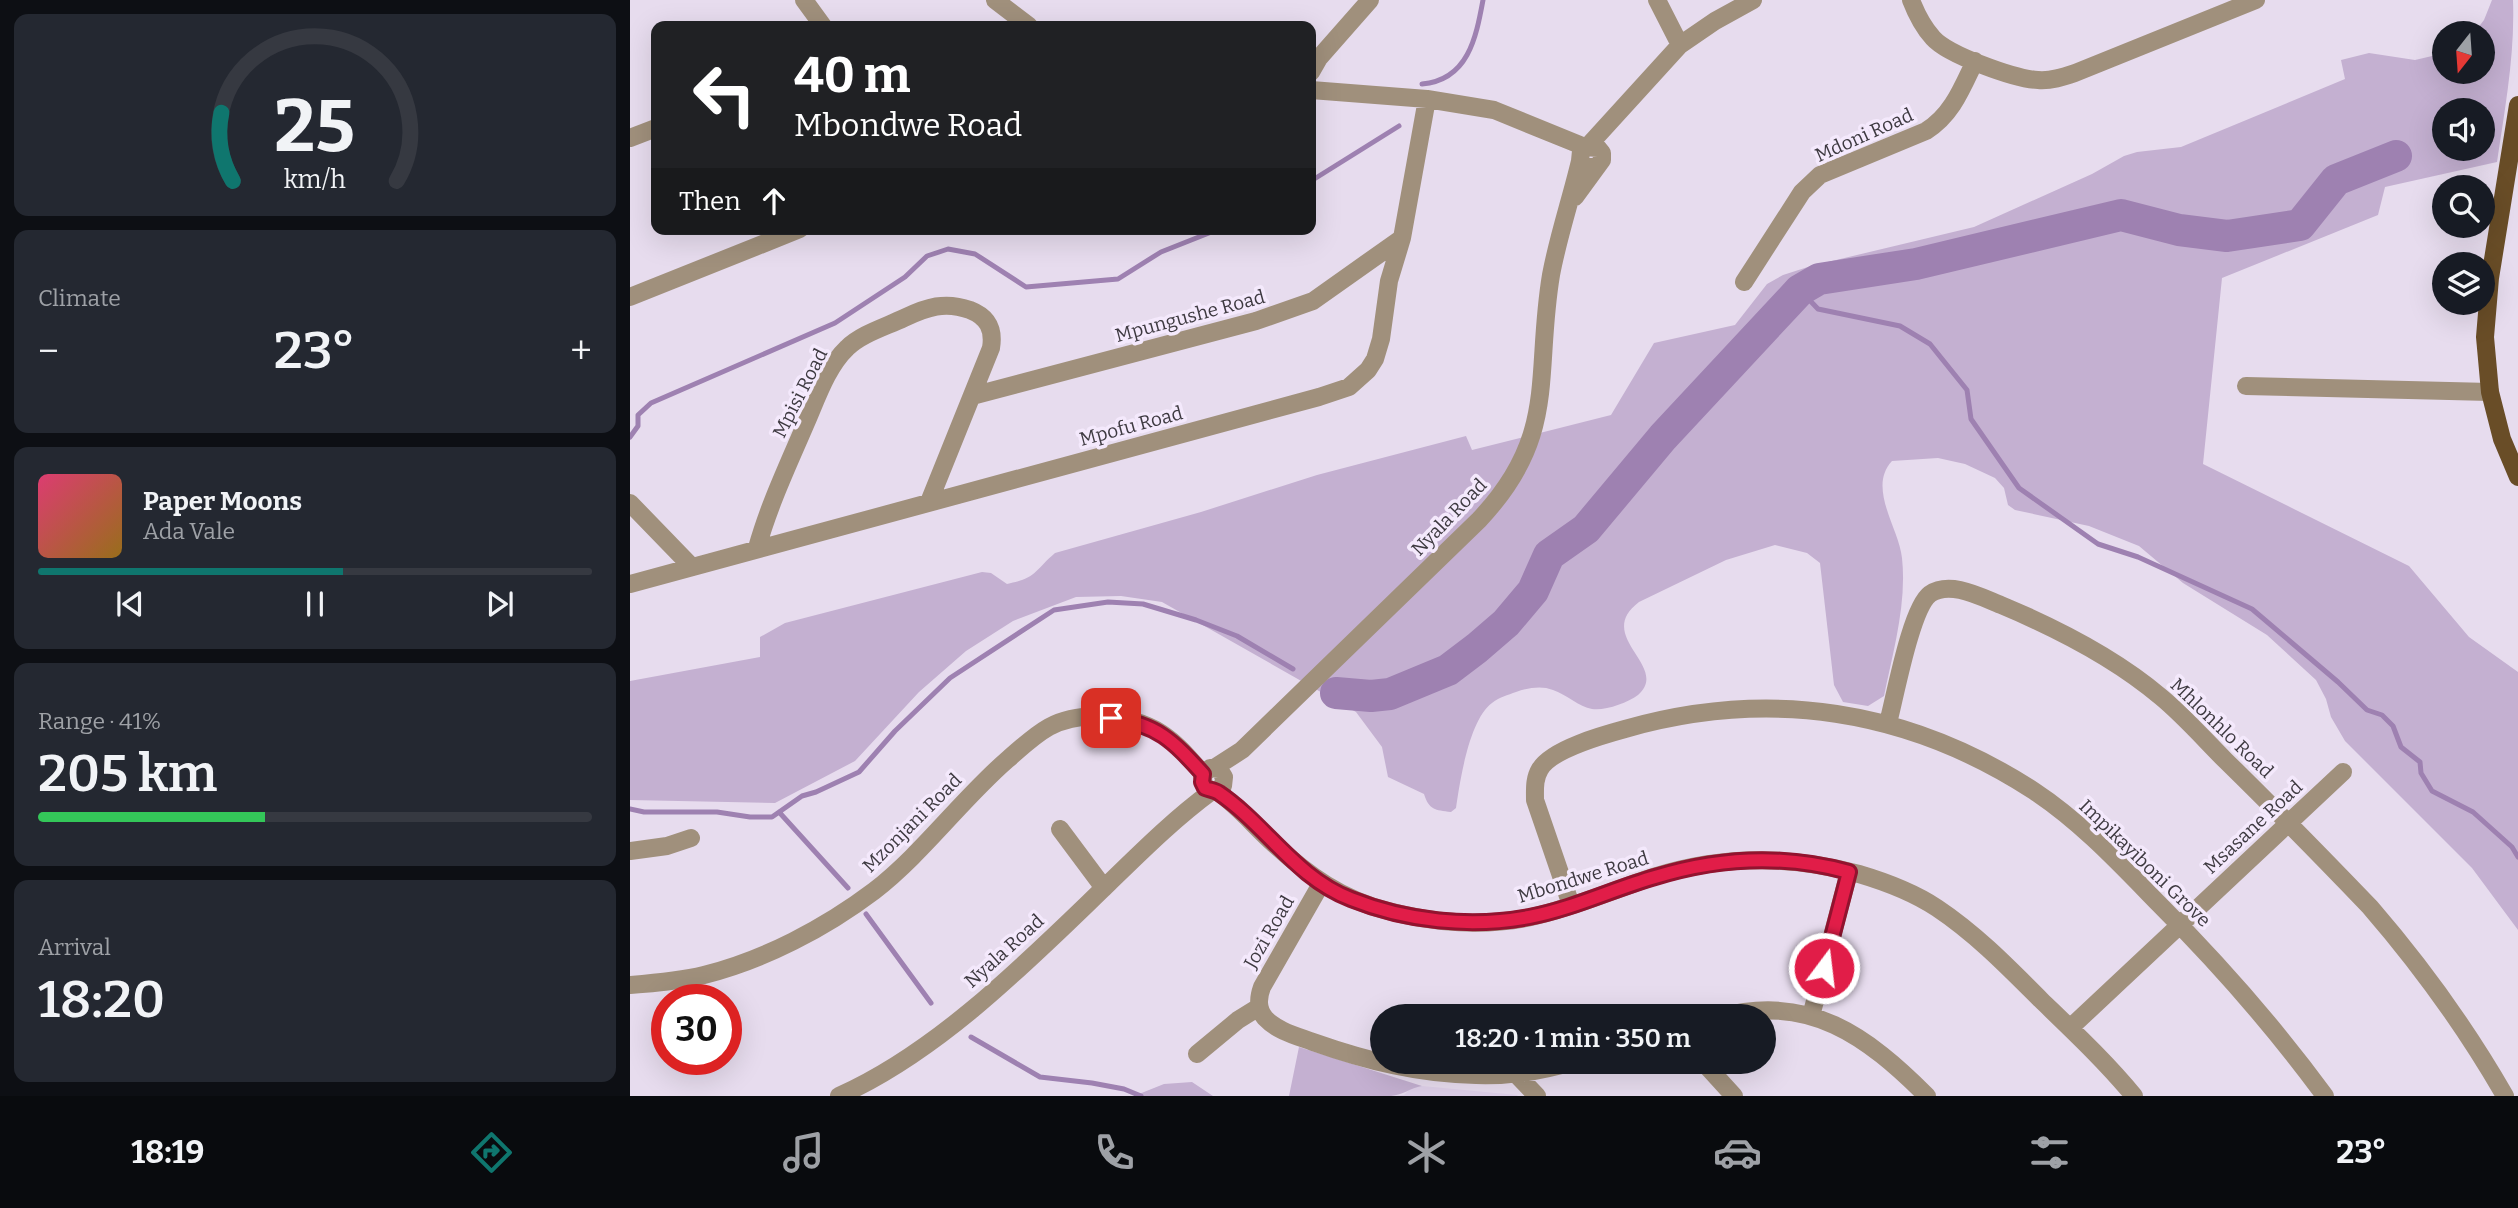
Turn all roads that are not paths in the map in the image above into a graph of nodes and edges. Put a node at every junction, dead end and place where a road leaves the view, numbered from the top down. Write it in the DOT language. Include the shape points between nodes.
graph roads {
  1 [pos="804,0"];
  2 [pos="995,0"];
  3 [pos="1370,0"];
  4 [pos="1657,0"];
  5 [pos="1754,0"];
  6 [pos="1911,0"];
  7 [pos="2256,0"];
  8 [pos="819,21"];
  9 [pos="1022,21"];
  10 [pos="1681,45"];
  11 [pos="1975,61"];
  12 [pos="1316,64"];
  13 [pos="1316,90"];
  14 [pos="1427,99"];
  15 [pos="2518,105"];
  16 [pos="651,130"];
  17 [pos="630,138"];
  18 [pos="1588,155"];
  19 [pos="785,235"];
  20 [pos="1402,238"];
  21 [pos="1744,282"];
  22 [pos="630,297"];
  23 [pos="2246,386"];
  24 [pos="2490,392"];
  25 [pos="972,396"];
  26 [pos="2518,477"];
  27 [pos="929,502"];
  28 [pos="630,503"];
  29 [pos="758,548"];
  30 [pos="691,566"];
  31 [pos="630,584"];
  32 [pos="1888,723"];
  33 [pos="2343,772"];
  34 [pos="1214,781"];
  35 [pos="2289,823"];
  36 [pos="1060,829"];
  37 [pos="691,838"];
  38 [pos="630,851"];
  39 [pos="1849,872"];
  40 [pos="1321,884"];
  41 [pos="1104,888"];
  42 [pos="1572,905"];
  43 [pos="2180,925"];
  44 [pos="630,985"];
  45 [pos="1259,1007"];
  46 [pos="1776,1011"];
  47 [pos="1811,1016"];
  48 [pos="2070,1028"];
  49 [pos="1197,1054"];
  50 [pos="1370,1061"];
  51 [pos="1517,1074"];
  52 [pos="1714,1074"];
  53 [pos="839,1096"];
  54 [pos="1537,1096"];
  55 [pos="1734,1096"];
  56 [pos="1927,1096"];
  57 [pos="2134,1096"];
  58 [pos="2325,1096"];
  59 [pos="2505,1096"];
  1 -- 8 [label="street"];
  2 -- 9 [label="street"];
  3 -- 12 [label="street"];
  4 -- 10 [label="street"];
  5 -- 10 [label="street, Nyala Road"];
  6 -- 11 [label="street" via="1933,39"];
  7 -- 11 [label="street" via="2053,80 2025,79"];
  10 -- 18 [label="street, Nyala Road" via="1618,113"];
  11 -- 21 [label="street, Mdoni Road" via="1938,124 1831,169 1811,183"];
  13 -- 14 [label="street"];
  14 -- 18 [label="street" via="1494,110"];
  14 -- 20 [label="street, Mpofu Road"];
  15 -- 24 [label="main road" via="2490,278 2485,337"];
  16 -- 17 [label="street"];
  18 -- 34 [label="street, Nyala Road" via="1551,276 1539,412 1515,474 1479,520"];
  19 -- 22 [label="street"];
  20 -- 25 [label="street, Mpungushe Road" via="1313,301 1256,321"];
  20 -- 27 [label="street, Mpofu Road" via="1375,359 1349,387"];
  23 -- 24 [label="street"];
  24 -- 26 [label="main road"];
  25 -- 27 [label="street, Mpisi Road"];
  25 -- 29 [label="street, Mpisi Road" via="993,334 987,321 968,309 942,304 923,309 847,347 822,386 767,513"];
  27 -- 29 [label="street, Mpofu Road"];
  28 -- 30 [label="street"];
  29 -- 30 [label="street, Mpofu Road"];
  30 -- 31 [label="street, Mpofu Road"];
  32 -- 35 [label="street, Mhlonhlo Road" via="1911,631 1927,596 1938,589 1968,592 2029,617 2144,683"];
  32 -- 42 [label="street, Impikayiboni Grove" via="1790,708 1742,708 1646,722 1557,754 1540,769 1535,800"];
  32 -- 43 [label="street, Impikayiboni Grove" via="1951,745 2035,792 2091,836"];
  33 -- 35 [label="street, Msasane Road"];
  34 -- 40 [label="street, Mbondwe Road" via="1273,843"];
  34 -- 41 [label="street, Nyala Road"];
  34 -- 44 [label="street, Mzonjani Road" via="1150,727 1096,717 1060,722 1032,738 994,771 876,890 813,931 704,975"];
  35 -- 43 [label="street, Msasane Road"];
  35 -- 59 [label="street, Mhlonhlo Road" via="2396,937 2450,1009"];
  36 -- 41 [label="street"];
  37 -- 38 [label="street"];
  39 -- 42 [label="street, Mbondwe Road" via="1794,860 1724,861 1656,877"];
  39 -- 47 [label="street"];
  39 -- 48 [label="street, Mbondwe Road" via="1913,894 1954,919"];
  40 -- 42 [label="street, Mbondwe Road" via="1387,911 1464,922 1531,917"];
  40 -- 45 [label="street, Jozi Road" via="1270,971"];
  41 -- 53 [label="street, Nyala Road" via="929,1044"];
  43 -- 48 [label="street, Msasane Road"];
  43 -- 58 [label="street, Impikayiboni Grove"];
  45 -- 49 [label="street"];
  45 -- 50 [label="street" via="1274,1026 1290,1034"];
  46 -- 47 [label="street"];
  47 -- 56 [label="street" via="1866,1041"];
  48 -- 57 [label="street, Mbondwe Road"];
  51 -- 54 [label="street"];
  52 -- 55 [label="street"];
}
